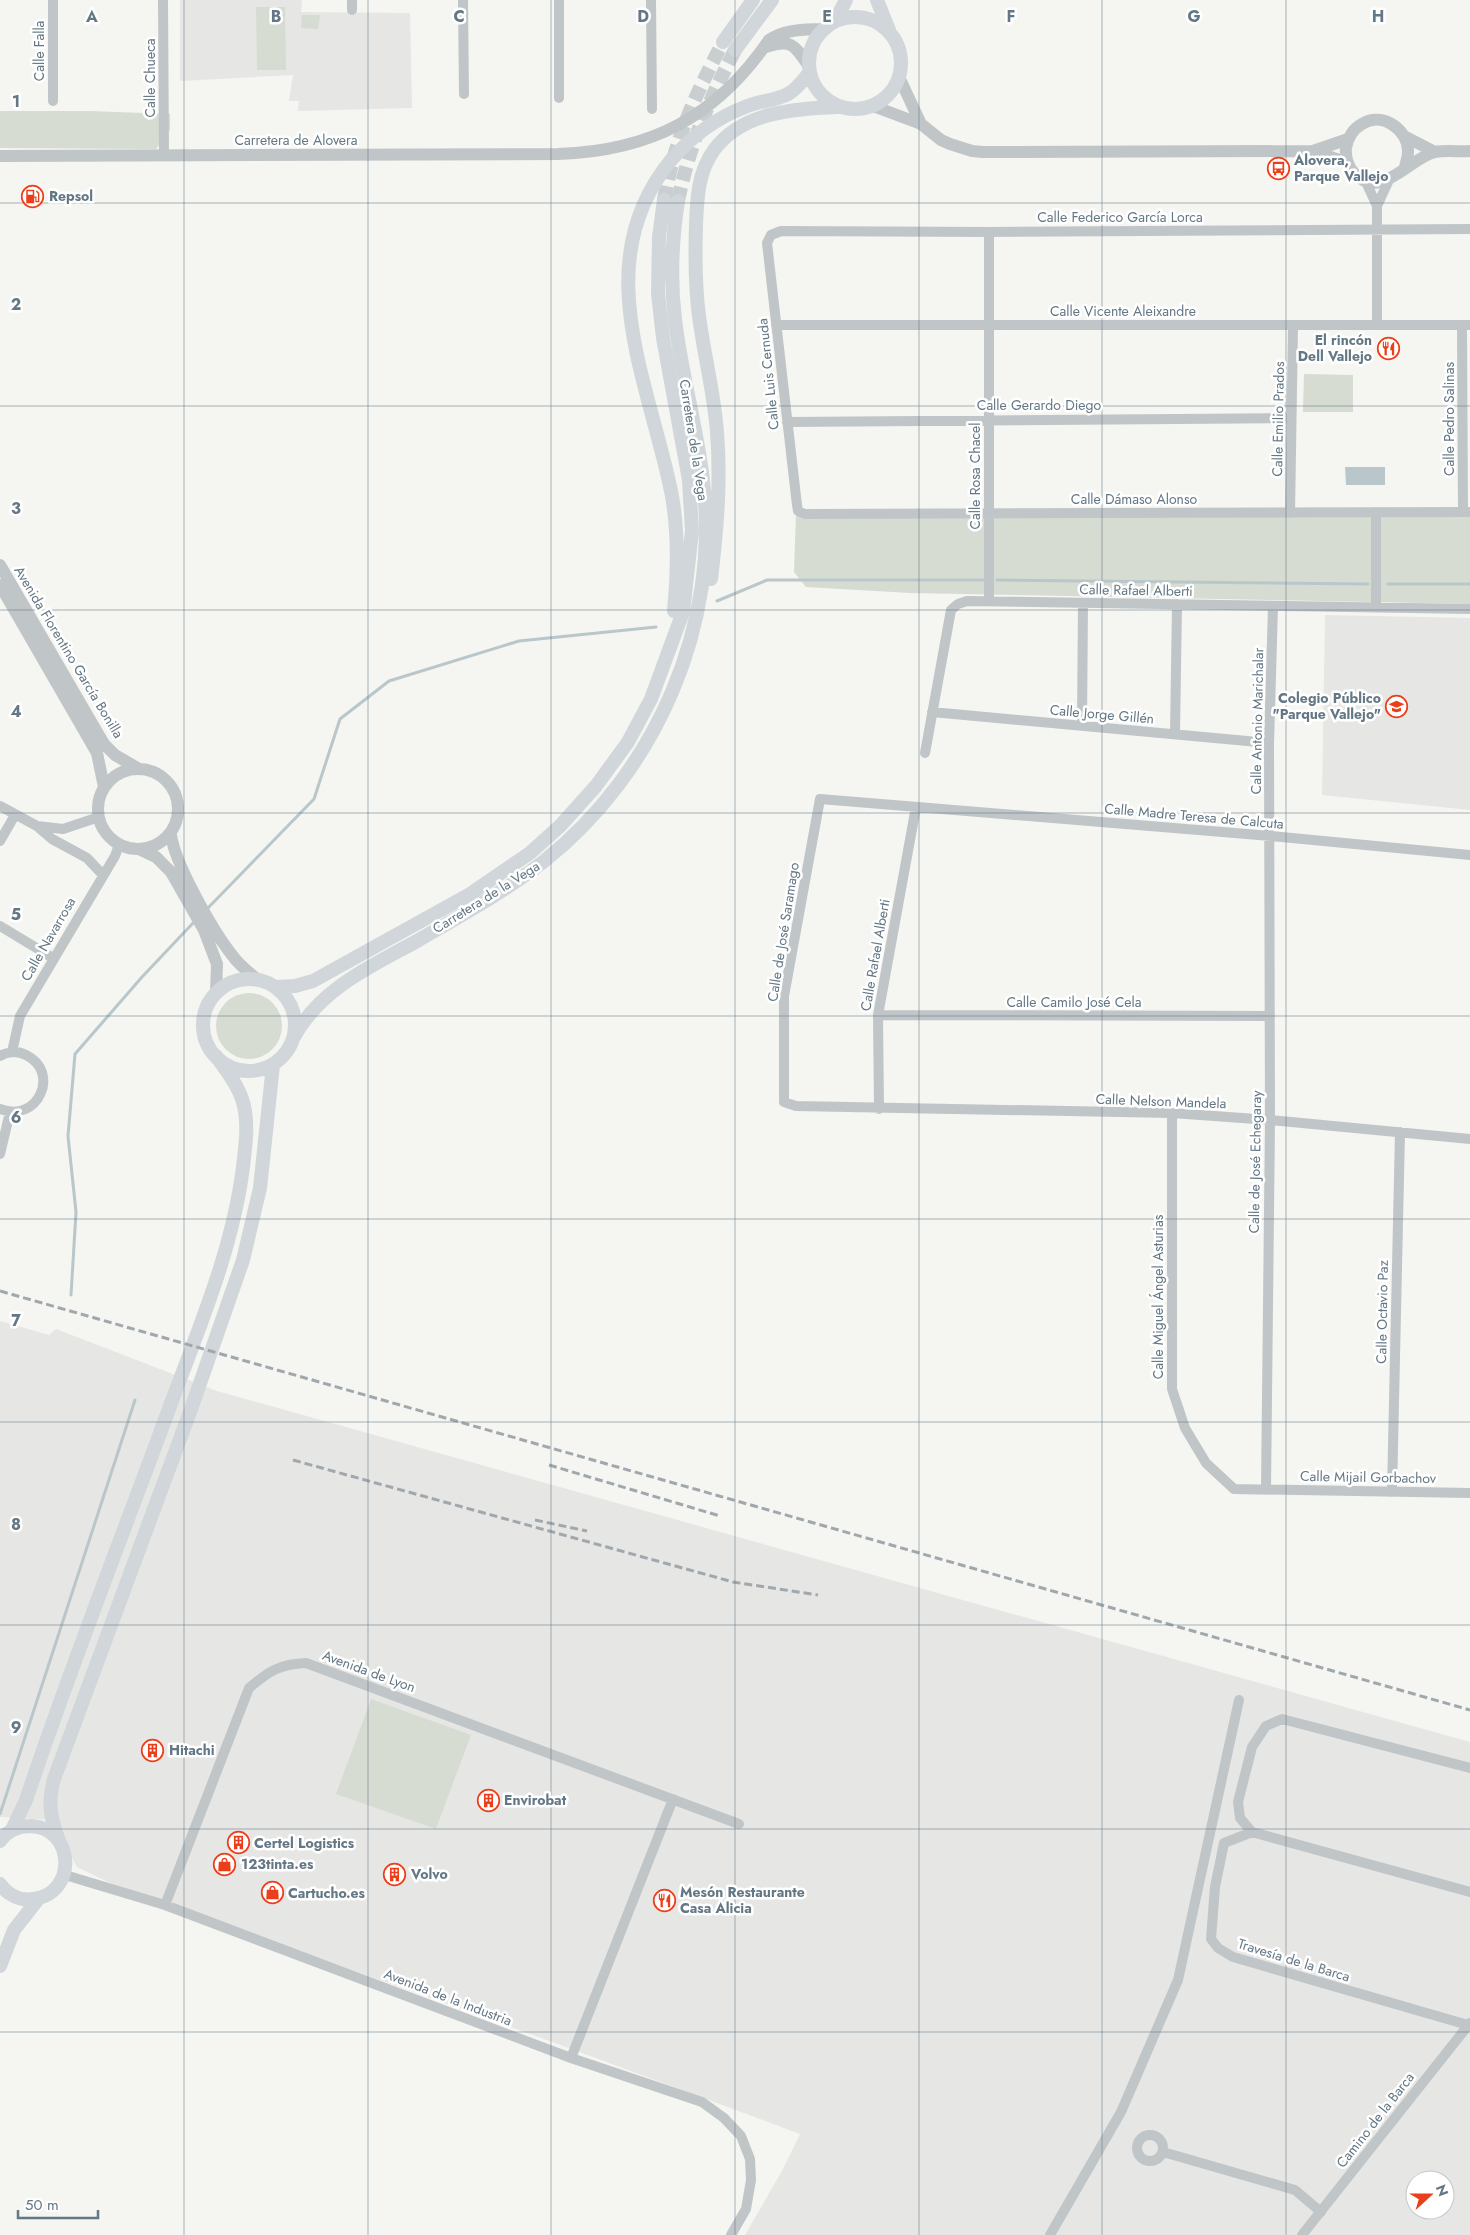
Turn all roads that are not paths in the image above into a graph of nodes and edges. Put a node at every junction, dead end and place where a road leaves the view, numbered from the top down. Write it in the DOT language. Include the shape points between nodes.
graph roads {
  1 [pos="53,0"];
  2 [pos="163,0"];
  3 [pos="463,0"];
  4 [pos="558,0"];
  5 [pos="651,0"];
  6 [pos="753,0"];
  7 [pos="772,0"];
  8 [pos="846,0"];
  9 [pos="877,0"];
  10 [pos="835,21"];
  11 [pos="822,29"];
  12 [pos="890,33"];
  13 [pos="763,48"];
  14 [pos="809,69"];
  15 [pos="899,77"];
  16 [pos="464,94"];
  17 [pos="560,98"];
  18 [pos="53,101"];
  19 [pos="873,106"];
  20 [pos="838,107"];
  21 [pos="652,109"];
  22 [pos="921,124"];
  23 [pos="1404,136"];
  24 [pos="1348,139"];
  25 [pos="1313,151"];
  26 [pos="1470,151"];
  27 [pos="1435,152"];
  28 [pos="164,155"];
  29 [pos="0,156"];
  30 [pos="1348,163"];
  31 [pos="1405,167"];
  32 [pos="1365,180"];
  33 [pos="1389,180"];
  34 [pos="664,200"];
  35 [pos="678,201"];
  36 [pos="1377,206"];
  37 [pos="1377,228"];
  38 [pos="1470,229"];
  39 [pos="989,232"];
  40 [pos="771,235"];
  41 [pos="776,325"];
  42 [pos="988,325"];
  43 [pos="1377,325"];
  44 [pos="1466,325"];
  45 [pos="1293,326"];
  46 [pos="1291,418"];
  47 [pos="1467,418"];
  48 [pos="988,419"];
  49 [pos="787,422"];
  50 [pos="798,511"];
  51 [pos="989,512"];
  52 [pos="1290,512"];
  53 [pos="1376,512"];
  54 [pos="1466,512"];
  55 [pos="0,565"];
  56 [pos="0,585"];
  57 [pos="989,601"];
  58 [pos="1083,602"];
  59 [pos="1177,604"];
  60 [pos="1273,606"];
  61 [pos="1376,608"];
  62 [pos="1470,609"];
  63 [pos="671,645"];
  64 [pos="677,680"];
  65 [pos="932,712"];
  66 [pos="1082,726"];
  67 [pos="1175,734"];
  68 [pos="1269,743"];
  69 [pos="925,753"];
  70 [pos="139,769"];
  71 [pos="104,787"];
  72 [pos="0,806"];
  73 [pos="916,807"];
  74 [pos="15,815"];
  75 [pos="99,817"];
  76 [pos="38,826"];
  77 [pos="171,835"];
  78 [pos="1271,836"];
  79 [pos="0,841"];
  80 [pos="119,845"];
  81 [pos="141,850"];
  82 [pos="1470,855"];
  83 [pos="103,875"];
  84 [pos="0,926"];
  85 [pos="53,958"];
  86 [pos="257,979"];
  87 [pos="275,987"];
  88 [pos="216,993"];
  89 [pos="878,1015"];
  90 [pos="1270,1016"];
  91 [pos="294,1037"];
  92 [pos="12,1052"];
  93 [pos="0,1056"];
  94 [pos="216,1056"];
  95 [pos="272,1065"];
  96 [pos="879,1109"];
  97 [pos="5,1110"];
  98 [pos="1172,1113"];
  99 [pos="1270,1120"];
  100 [pos="1400,1132"];
  101 [pos="1470,1139"];
  102 [pos="0,1154"];
  103 [pos="1266,1488"];
  104 [pos="1392,1492"];
  105 [pos="1470,1493"];
  106 [pos="1240,1700"];
  107 [pos="1470,1768"];
  108 [pos="673,1799"];
  109 [pos="739,1824"];
  110 [pos="12,1830"];
  111 [pos="1252,1832"];
  112 [pos="58,1838"];
  113 [pos="0,1839"];
  114 [pos="65,1875"];
  115 [pos="0,1884"];
  116 [pos="1470,1892"];
  117 [pos="39,1898"];
  118 [pos="165,1905"];
  119 [pos="0,1966"];
  120 [pos="1469,2024"];
  121 [pos="571,2058"];
  122 [pos="1162,2152"];
  123 [pos="1321,2212"];
  124 [pos="731,2235"];
  125 [pos="1050,2235"];
  126 [pos="1302,2235"];
  1 -- 18 [label="street, Calle Falla"];
  2 -- 28 [label="street, Calle Chueca"];
  3 -- 16 [label="street"];
  4 -- 17 [label="street"];
  5 -- 21 [label="street"];
  6 -- 7 [label="main road" via="729,46"];
  8 -- 10 [label="main road"];
  9 -- 12 [label="main road"];
  10 -- 11 [label="main road"];
  10 -- 12 [label="main road" via="862,17"];
  11 -- 13 [label="street, Carretera de Alovera" via="782,33 769,40"];
  11 -- 14 [label="main road" via="810,51"];
  12 -- 15 [label="main road" via="898,47"];
  13 -- 14 [label="street" via="789,44 797,49"];
  13 -- 28 [label="street, Carretera de Alovera" via="711,103 688,119 642,141 592,152"];
  14 -- 20 [label="main road" via="813,82"];
  14 -- 63 [label="main road" via="787,94 725,116 685,145 647,196 631,240 626,286 630,320 676,528 678,558"];
  15 -- 19 [label="main road" via="892,90"];
  15 -- 22 [label="street"];
  19 -- 20 [label="main road" via="856,109"];
  19 -- 22 [label="street"];
  20 -- 64 [label="main road" via="783,112 740,127 715,149 699,183 694,257 699,316 716,417 718,508 709,596 698,643"];
  22 -- 25 [label="street" via="946,142 983,152"];
  23 -- 24 [label="street" via="1389,122 1376,120 1354,129"];
  23 -- 27 [label="street"];
  23 -- 31 [label="street" via="1408,151"];
  24 -- 25 [label="street"];
  24 -- 30 [label="street" via="1345,151"];
  25 -- 30 [label="street"];
  26 -- 27 [label="street"];
  27 -- 31 [label="street"];
  28 -- 29 [label="street, Carretera de Alovera"];
  30 -- 32 [label="street" via="1355,174"];
  31 -- 33 [label="street"];
  32 -- 33 [label="street" via="1377,183"];
  32 -- 36 [label="street"];
  33 -- 36 [label="street"];
  34 -- 63 [label="main road, Carretera de la Vega" via="659,237 658,294 664,345 686,460 691,515 691,552 685,596"];
  35 -- 64 [label="main road, Carretera de la Vega" via="672,291 678,343 704,483 705,534 696,619"];
  36 -- 37 [label="street"];
  37 -- 38 [label="street, Calle Federico García Lorca"];
  37 -- 39 [label="street, Calle Federico García Lorca"];
  37 -- 43 [label="street"];
  39 -- 40 [label="street, Calle Federico García Lorca" via="781,231"];
  39 -- 42 [label="street, Calle Rosa Chacel"];
  40 -- 41 [label="street, Calle Luis Cernuda" via="767,243"];
  41 -- 42 [label="street, Calle Vicente Aleixandre"];
  41 -- 49 [label="street, Calle Luis Cernuda"];
  42 -- 45 [label="street, Calle Vicente Aleixandre"];
  42 -- 48 [label="street, Calle Rosa Chacel"];
  43 -- 44 [label="street, Calle Vicente Aleixandre"];
  43 -- 45 [label="street, Calle Vicente Aleixandre"];
  44 -- 47 [label="street, Calle Pedro Salinas"];
  45 -- 46 [label="street, Calle Emilio Prados"];
  46 -- 48 [label="street, Calle Gerardo Diego"];
  46 -- 52 [label="street, Calle Emilio Prados"];
  47 -- 54 [label="street, Calle Pedro Salinas"];
  48 -- 49 [label="street, Calle Gerardo Diego"];
  48 -- 51 [label="street, Calle Rosa Chacel"];
  49 -- 50 [label="street, Calle Luis Cernuda"];
  50 -- 51 [label="street, Calle Dámaso Alonso" via="811,514"];
  51 -- 52 [label="street, Calle Dámaso Alonso"];
  51 -- 57 [label="street, Calle Rosa Chacel"];
  52 -- 53 [label="street, Calle Dámaso Alonso"];
  53 -- 54 [label="street, Calle Dámaso Alonso"];
  53 -- 61 [label="street"];
  55 -- 70 [label="street, Avenida Florentino García Bonilla" via="104,744 115,755"];
  56 -- 71 [label="street, Avenida Florentino García Bonilla" via="97,753"];
  57 -- 58 [label="street, Calle Rafael Alberti"];
  57 -- 65 [label="street, Calle Rafael Alberti" via="967,600 951,610"];
  58 -- 59 [label="street, Calle Rafael Alberti"];
  58 -- 66 [label="street"];
  59 -- 60 [label="street, Calle Rafael Alberti"];
  59 -- 67 [label="street"];
  60 -- 61 [label="street, Calle Rafael Alberti"];
  60 -- 68 [label="street, Calle Antonio Marichalar"];
  61 -- 62 [label="street, Calle Rafael Alberti"];
  63 -- 87 [label="main road, Carretera de la Vega" via="651,699 628,742 581,804 535,849 486,884 352,960 306,983"];
  64 -- 91 [label="main road, Carretera de la Vega" via="656,727 633,766 569,840 503,891 366,969 332,992 311,1010"];
  65 -- 66 [label="street, Calle Jorge Gillén"];
  65 -- 69 [label="street, Calle Rafael Alberti"];
  66 -- 67 [label="street, Calle Jorge Gillén"];
  67 -- 68 [label="street, Calle Jorge Gillén"];
  68 -- 78 [label="street, Calle Antonio Marichalar"];
  70 -- 71 [label="street" via="124,772"];
  70 -- 77 [label="street" via="151,771 172,787 179,813"];
  71 -- 75 [label="street" via="98,803"];
  72 -- 74 [label="street"];
  73 -- 78 [label="street, Calle Madre Teresa de Calcuta"];
  73 -- 89 [label="street, Calle Rafael Alberti"];
  73 -- 96 [label="street, Calle de José Saramago" via="820,799 784,996 784,1102 796,1106"];
  74 -- 76 [label="street"];
  74 -- 79 [label="street"];
  75 -- 76 [label="street" via="63,829"];
  75 -- 80 [label="street" via="108,836"];
  76 -- 83 [label="street" via="87,858"];
  77 -- 81 [label="street" via="159,844"];
  77 -- 86 [label="street" via="173,849 213,926 235,959"];
  78 -- 82 [label="street, Calle Madre Teresa de Calcuta"];
  78 -- 90 [label="street, Calle de José Echegaray"];
  80 -- 81 [label="street"];
  80 -- 83 [label="street, Calle Navarrosa"];
  81 -- 88 [label="street" via="156,857 171,872 204,930 217,964"];
  83 -- 85 [label="street, Calle Navarrosa"];
  84 -- 85 [label="street"];
  85 -- 92 [label="street, Calle Navarrosa" via="20,1016"];
  86 -- 87 [label="main road"];
  86 -- 88 [label="main road" via="237,980"];
  87 -- 91 [label="main road" via="286,996 293,1009"];
  88 -- 94 [label="main road" via="204,1018 208,1045"];
  89 -- 90 [label="street, Calle Camilo José Cela"];
  89 -- 96 [label="street, Calle Rafael Alberti"];
  90 -- 99 [label="street, Calle de José Echegaray"];
  91 -- 95 [label="main road" via="286,1053"];
  92 -- 93 [label="street"];
  92 -- 97 [label="street" via="22,1053 38,1065 43,1083 36,1102 29,1108 20,1112"];
  94 -- 95 [label="main road" via="228,1066 242,1070 258,1070"];
  94 -- 110 [label="main road" via="239,1091 245,1111 242,1176 234,1217 207,1304 26,1800"];
  95 -- 112 [label="main road" via="257,1208 244,1260 54,1779 49,1808"];
  96 -- 98 [label="street, Calle Nelson Mandela"];
  97 -- 102 [label="street"];
  98 -- 99 [label="street, Calle Nelson Mandela"];
  98 -- 103 [label="street, Calle Miguel Ángel Asturias" via="1172,1389 1185,1428 1206,1463 1234,1489"];
  99 -- 100 [label="street, Calle Nelson Mandela"];
  99 -- 103 [label="street, Calle de José Echegaray"];
  100 -- 101 [label="street, Calle Nelson Mandela"];
  100 -- 104 [label="street, Calle Octavio Paz"];
  103 -- 104 [label="street, Calle Mijail Gorbachov"];
  104 -- 105 [label="street, Calle Mijail Gorbachov"];
  106 -- 125 [label="street" via="1178,1980 1121,2112"];
  107 -- 111 [label="street" via="1282,1719 1266,1726 1252,1747 1238,1802 1240,1818"];
  108 -- 109 [label="street, Avenida de Lyon"];
  108 -- 118 [label="street, Avenida de Lyon" via="306,1663 288,1664 267,1673 249,1688"];
  108 -- 121 [label="street"];
  110 -- 112 [label="main road" via="36,1826"];
  110 -- 113 [label="main road"];
  111 -- 116 [label="street"];
  111 -- 120 [label="street, Travesía de la Barca" via="1224,1843 1215,1887 1210,1939 1218,1948 1233,1957"];
  112 -- 114 [label="main road" via="65,1856"];
  114 -- 117 [label="main road" via="55,1890"];
  114 -- 118 [label="street, Avenida de la Industria"];
  115 -- 117 [label="main road" via="19,1898"];
  117 -- 119 [label="main road" via="14,1930"];
  118 -- 121 [label="street, Avenida de la Industria"];
  120 -- 123 [label="street, Camino de la Barca"];
  121 -- 124 [label="street, Avenida de la Industria" via="702,2102 742,2136 750,2159 751,2180 746,2209"];
  122 -- 123 [label="street" via="1295,2190"];
  123 -- 126 [label="street, Camino de la Barca"];
}
